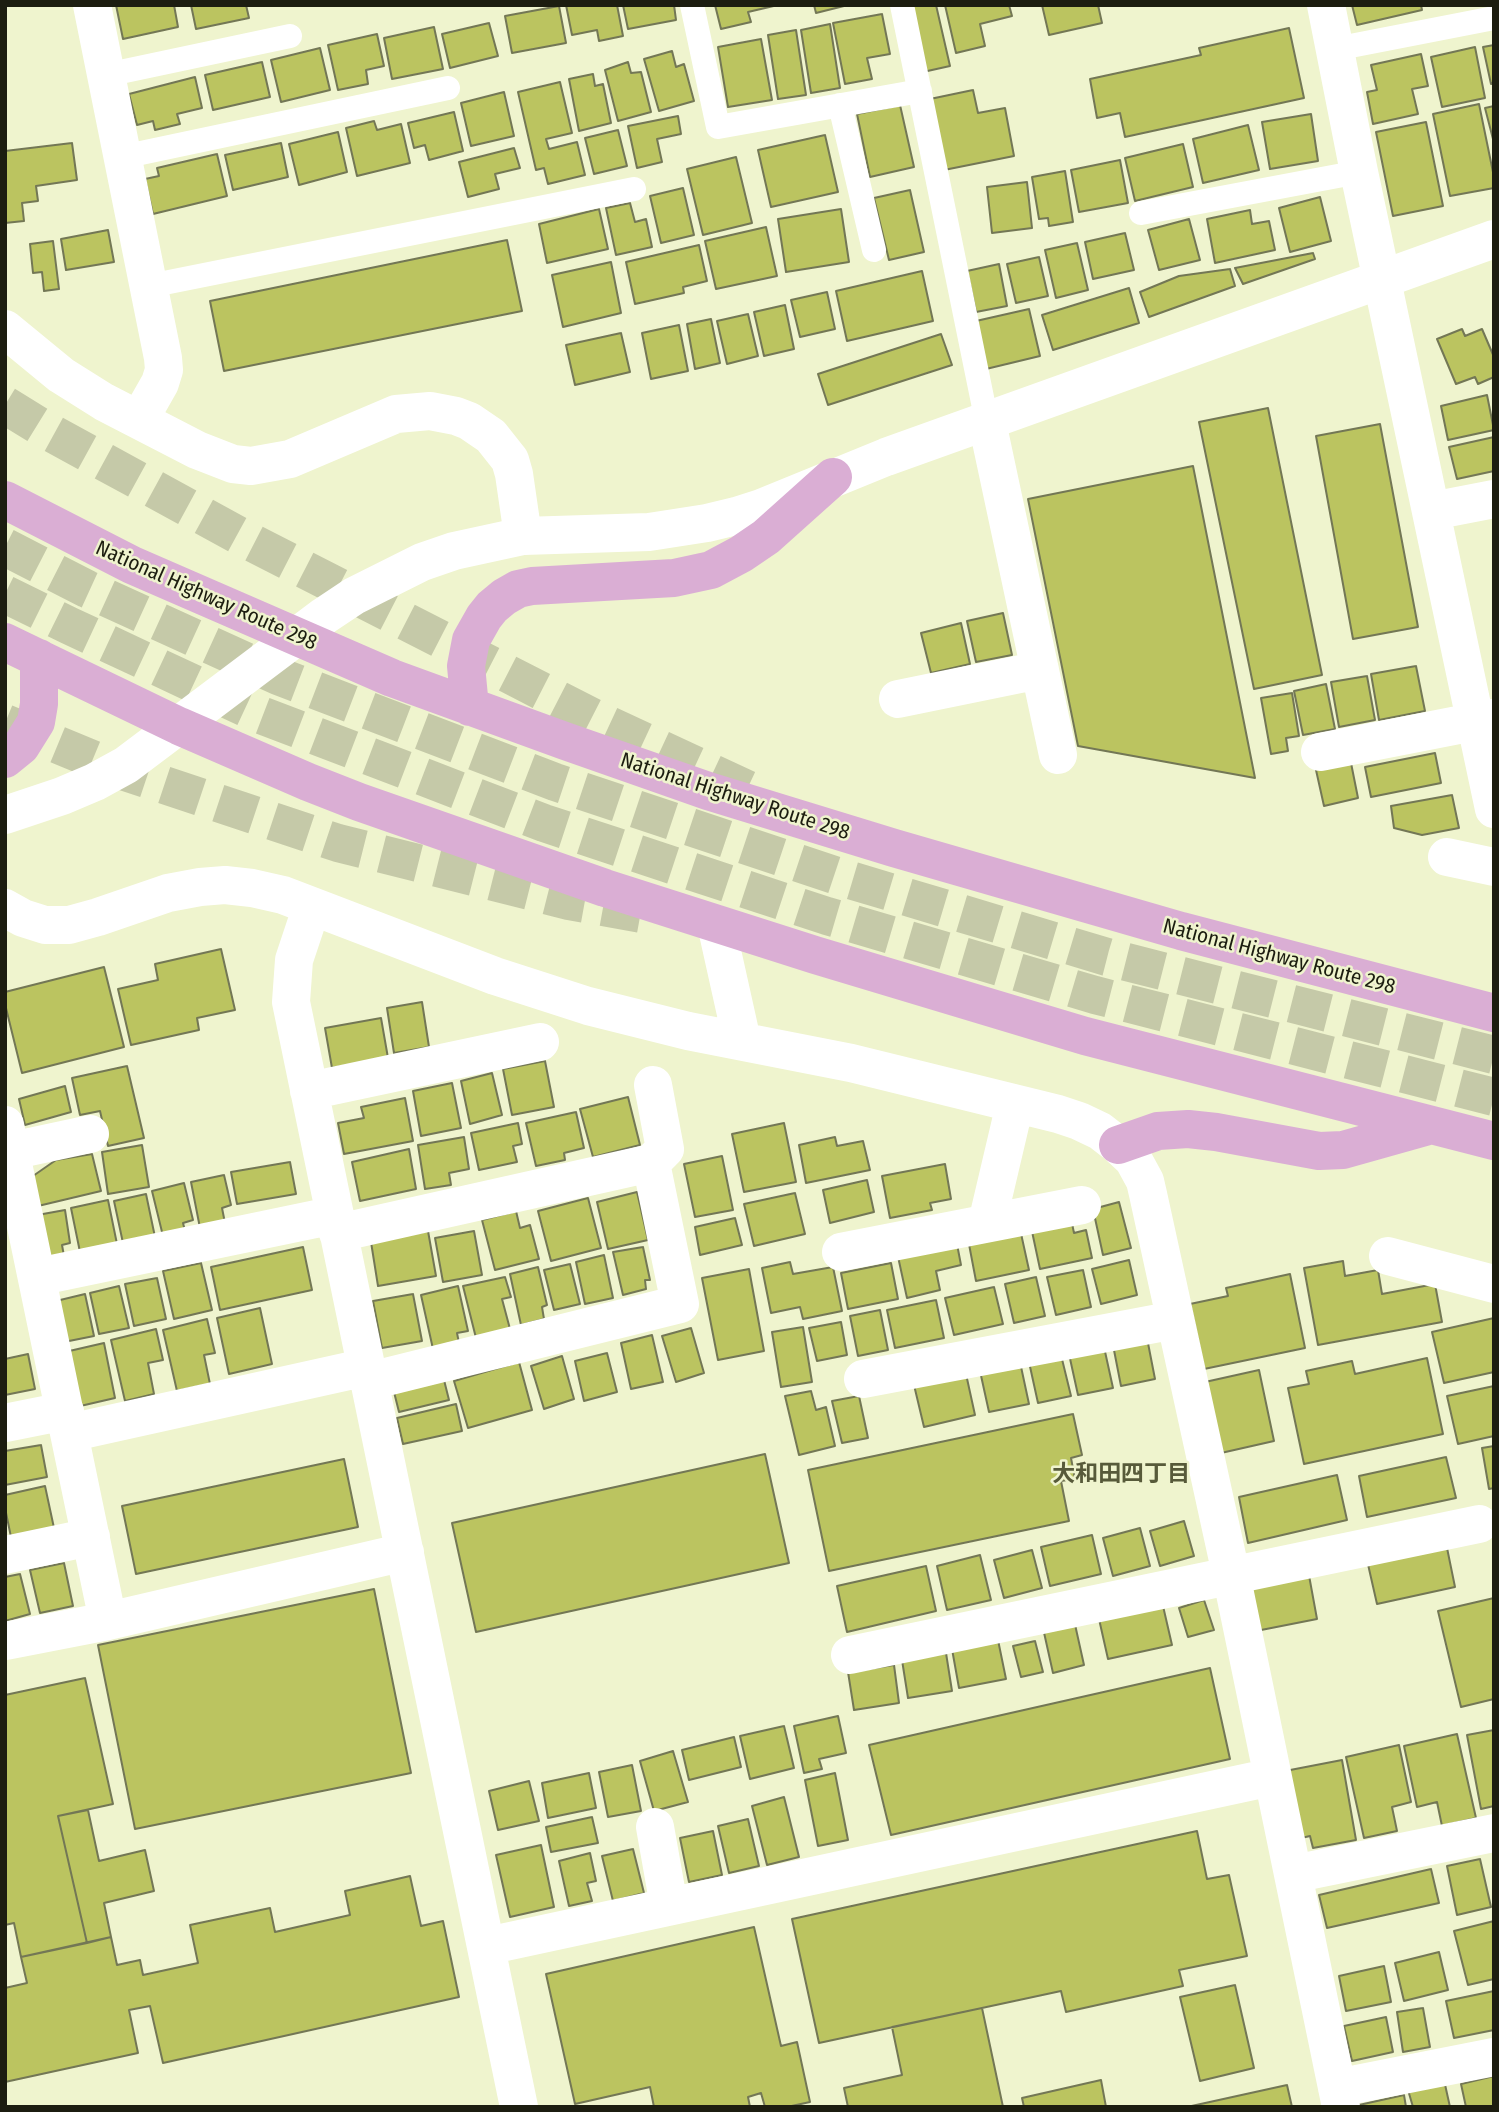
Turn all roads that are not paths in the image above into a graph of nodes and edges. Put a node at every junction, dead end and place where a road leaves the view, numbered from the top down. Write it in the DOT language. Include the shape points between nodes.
graph roads {
  1 [pos="92,5"];
  2 [pos="692,5"];
  3 [pos="902,5"];
  4 [pos="1326,5"];
  5 [pos="1494,18"];
  6 [pos="290,36"];
  7 [pos="1335,49"];
  8 [pos="106,75"];
  9 [pos="448,88"];
  10 [pos="920,91"];
  11 [pos="840,105"];
  12 [pos="122,157"];
  13 [pos="1359,172"];
  14 [pos="634,189"];
  15 [pos="1140,213"];
  16 [pos="1494,239"];
  17 [pos="874,250"];
  18 [pos="1382,280"];
  19 [pos="149,286"];
  20 [pos="5,329"];
  21 [pos="139,419"];
  22 [pos="988,422"];
  23 [pos="833,477"];
  24 [pos="1494,499"];
  25 [pos="5,500"];
  26 [pos="1432,511"];
  27 [pos="523,536"];
  28 [pos="295,637"];
  29 [pos="22,650"];
  30 [pos="1040,670"];
  31 [pos="898,699"];
  32 [pos="470,707"];
  33 [pos="1485,720"];
  34 [pos="179,726"];
  35 [pos="1320,752"];
  36 [pos="1058,755"];
  37 [pos="5,759"];
  38 [pos="1494,809"];
  39 [pos="5,815"];
  40 [pos="1447,857"];
  41 [pos="1494,867"];
  42 [pos="312,906"];
  43 [pos="5,908"];
  44 [pos="716,924"];
  45 [pos="1494,1013"];
  46 [pos="742,1041"];
  47 [pos="540,1042"];
  48 [pos="653,1085"];
  49 [pos="309,1091"];
  50 [pos="1015,1104"];
  51 [pos="1432,1125"];
  52 [pos="90,1134"];
  53 [pos="8,1138"];
  54 [pos="1494,1141"];
  55 [pos="1118,1145"];
  56 [pos="651,1163"];
  57 [pos="1082,1205"];
  58 [pos="987,1223"];
  59 [pos="336,1224"];
  60 [pos="841,1252"];
  61 [pos="1388,1256"];
  62 [pos="37,1277"];
  63 [pos="1494,1284"];
  64 [pos="1175,1320"];
  65 [pos="368,1374"];
  66 [pos="863,1379"];
  67 [pos="67,1422"];
  68 [pos="5,1423"];
  69 [pos="1479,1524"];
  70 [pos="91,1537"];
  71 [pos="405,1552"];
  72 [pos="5,1555"];
  73 [pos="1231,1574"];
  74 [pos="108,1621"];
  75 [pos="5,1641"];
  76 [pos="850,1655"];
  77 [pos="1272,1777"];
  78 [pos="655,1828"];
  79 [pos="1494,1833"];
  80 [pos="1293,1874"];
  81 [pos="669,1906"];
  82 [pos="486,1946"];
  83 [pos="1494,2057"];
  84 [pos="1339,2098"];
  85 [pos="519,2107"];
  1 -- 8 [label="street"];
  2 -- 11 [label="lane" via="718,127"];
  3 -- 10 [label="lane"];
  4 -- 7 [label="street"];
  5 -- 7 [label="lane"];
  6 -- 8 [label="lane"];
  7 -- 13 [label="street"];
  8 -- 12 [label="street"];
  9 -- 12 [label="lane"];
  10 -- 11 [label="lane"];
  10 -- 22 [label="lane"];
  11 -- 17 [label="lane"];
  12 -- 19 [label="street"];
  13 -- 15 [label="lane"];
  13 -- 18 [label="street"];
  14 -- 19 [label="lane"];
  16 -- 18 [label="street"];
  18 -- 22 [label="street"];
  18 -- 26 [label="street"];
  19 -- 21 [label="street" via="164,370"];
  20 -- 21 [label="street" via="61,375"];
  21 -- 27 [label="street" via="217,459 251,466 290,460 396,414 430,411 456,416 491,436 510,460"];
  22 -- 23 [label="street"];
  22 -- 30 [label="street"];
  23 -- 27 [label="street" via="761,508 707,523 649,532"];
  23 -- 32 [label="highway" via="766,537 711,570 674,578 533,586 504,597 484,617 471,640 467,666"];
  24 -- 26 [label="street"];
  25 -- 28 [label="highway, National Highway Route 298" via="132,565"];
  26 -- 33 [label="street"];
  27 -- 28 [label="street" via="422,562 354,596"];
  28 -- 32 [label="highway, National Highway Route 298"];
  28 -- 34 [label="street"];
  29 -- 34 [label="highway"];
  29 -- 37 [label="highway" via="38,704 36,722 21,746"];
  30 -- 31 [label="street"];
  30 -- 36 [label="street"];
  32 -- 45 [label="highway, National Highway Route 298" via="708,791 894,848 1181,932"];
  33 -- 35 [label="street"];
  33 -- 38 [label="street"];
  34 -- 39 [label="street" via="94,782"];
  34 -- 44 [label="highway" via="359,802"];
  40 -- 41 [label="street"];
  42 -- 43 [label="street" via="283,895 225,886 168,893 69,925 45,925"];
  42 -- 46 [label="street" via="576,1002"];
  42 -- 49 [label="street" via="294,960 292,1002"];
  44 -- 46 [label="street"];
  44 -- 51 [label="highway" via="1085,1036"];
  46 -- 50 [label="street"];
  47 -- 49 [label="street"];
  48 -- 56 [label="street" via="665,1149"];
  49 -- 59 [label="street"];
  50 -- 55 [label="street" via="1079,1121"];
  50 -- 58 [label="street"];
  51 -- 54 [label="highway"];
  51 -- 55 [label="highway" via="1343,1150 1319,1151 1188,1129 1158,1131"];
  52 -- 53 [label="street"];
  53 -- 62 [label="street"];
  55 -- 64 [label="street" via="1133,1159 1145,1181"];
  56 -- 59 [label="street"];
  56 -- 65 [label="street" via="680,1304"];
  57 -- 58 [label="street"];
  58 -- 60 [label="street"];
  59 -- 62 [label="street"];
  59 -- 65 [label="street"];
  61 -- 63 [label="street"];
  62 -- 67 [label="street"];
  64 -- 66 [label="street"];
  64 -- 73 [label="street"];
  65 -- 67 [label="street"];
  65 -- 71 [label="street"];
  67 -- 68 [label="street"];
  67 -- 70 [label="street"];
  69 -- 73 [label="street"];
  70 -- 72 [label="street"];
  70 -- 74 [label="street"];
  71 -- 74 [label="street"];
  71 -- 82 [label="street"];
  73 -- 76 [label="street"];
  73 -- 77 [label="street"];
  74 -- 75 [label="street"];
  77 -- 80 [label="street"];
  77 -- 81 [label="street"];
  78 -- 81 [label="street"];
  79 -- 80 [label="street"];
  80 -- 84 [label="street"];
  81 -- 82 [label="street"];
  82 -- 85 [label="street"];
  83 -- 84 [label="street"];
}
